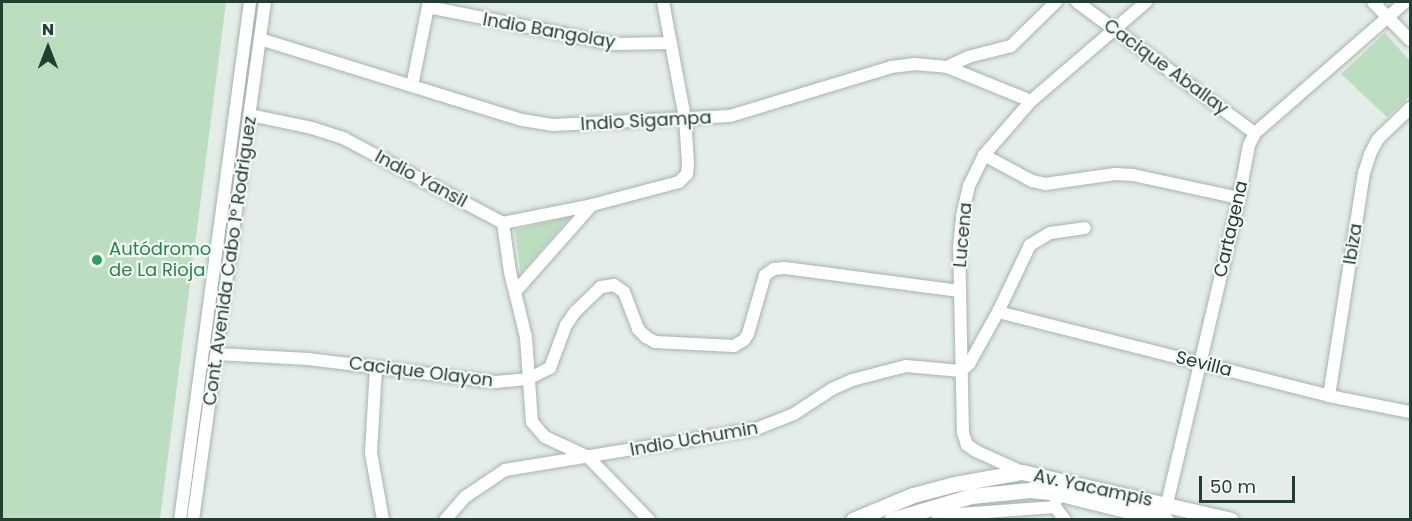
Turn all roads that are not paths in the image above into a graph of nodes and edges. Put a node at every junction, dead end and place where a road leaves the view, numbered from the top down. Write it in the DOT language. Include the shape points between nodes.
graph roads {
  1 [pos="250,2"];
  2 [pos="265,2"];
  3 [pos="663,2"];
  4 [pos="1056,2"];
  5 [pos="1077,2"];
  6 [pos="1146,2"];
  7 [pos="1373,2"];
  8 [pos="1405,2"];
  9 [pos="429,4"];
  10 [pos="1388,16"];
  11 [pos="1115,30"];
  12 [pos="260,39"];
  13 [pos="1410,40"];
  14 [pos="671,43"];
  15 [pos="947,67"];
  16 [pos="412,86"];
  17 [pos="1031,101"];
  18 [pos="1410,108"];
  19 [pos="250,115"];
  20 [pos="685,118"];
  21 [pos="1256,133"];
  22 [pos="984,155"];
  23 [pos="1239,198"];
  24 [pos="592,205"];
  25 [pos="503,223"];
  26 [pos="1085,228"];
  27 [pos="959,291"];
  28 [pos="515,292"];
  29 [pos="998,312"];
  30 [pos="217,354"];
  31 [pos="1200,363"];
  32 [pos="376,368"];
  33 [pos="961,371"];
  34 [pos="528,379"];
  35 [pos="1329,396"];
  36 [pos="1410,412"];
  37 [pos="588,457"];
  38 [pos="1022,472"];
  39 [pos="1056,500"];
  40 [pos="1165,514"];
  41 [pos="180,519"];
  42 [pos="193,519"];
  43 [pos="383,519"];
  44 [pos="445,519"];
  45 [pos="649,519"];
  46 [pos="853,519"];
  47 [pos="891,519"];
  48 [pos="937,519"];
  49 [pos="1065,519"];
  50 [pos="1231,519"];
  1 -- 41 [label="street, Cont. Avenida Cabo 1° Rodriguez"];
  2 -- 12 [label="street, Cont. Avenida Cabo 1° Rodriguez"];
  3 -- 14 [label="street"];
  4 -- 15 [label="street" via="1011,46"];
  5 -- 11 [label="street, Cacique Aballay"];
  6 -- 11 [label="street, Lucena"];
  7 -- 10 [label="street"];
  8 -- 10 [label="street, Cartagena"];
  9 -- 14 [label="street, Indio Bangolay" via="615,45"];
  9 -- 16 [label="street"];
  10 -- 13 [label="street"];
  10 -- 21 [label="street, Cartagena"];
  11 -- 17 [label="street, Lucena"];
  11 -- 21 [label="street, Cacique Aballay"];
  12 -- 16 [label="street, Indio Sigampa"];
  12 -- 19 [label="street, Cont. Avenida Cabo 1° Rodriguez"];
  14 -- 20 [label="street"];
  15 -- 17 [label="street, Indio Sigampa"];
  15 -- 20 [label="street, Indio Sigampa" via="891,67 755,111"];
  16 -- 20 [label="street, Indio Sigampa" via="522,120 553,125"];
  17 -- 22 [label="street, Lucena"];
  18 -- 35 [label="street, Ibiza" via="1378,140 1364,173"];
  19 -- 25 [label="street, Indio Yansil" via="345,139"];
  19 -- 30 [label="street, Cont. Avenida Cabo 1° Rodriguez"];
  20 -- 24 [label="street" via="687,174 679,182"];
  21 -- 23 [label="street, Cartagena" via="1248,145"];
  22 -- 23 [label="street" via="1045,184 1133,175"];
  22 -- 27 [label="street, Lucena" via="969,186 962,216"];
  23 -- 31 [label="street, Cartagena"];
  24 -- 25 [label="street"];
  24 -- 28 [label="street"];
  25 -- 28 [label="street"];
  26 -- 29 [label="street" via="1050,233 1030,245"];
  27 -- 33 [label="street, Lucena"];
  27 -- 34 [label="street, Cacique Olayon" via="774,269 765,275 748,334 734,346 655,342 638,329 624,292 614,285 601,287 566,325 550,368"];
  28 -- 34 [label="street" via="526,337"];
  29 -- 31 [label="street, Sevilla"];
  29 -- 33 [label="street" via="969,364"];
  30 -- 32 [label="street, Cacique Olayon" via="308,359"];
  30 -- 42 [label="street, Cont. Avenida Cabo 1° Rodriguez"];
  31 -- 35 [label="street, Sevilla"];
  31 -- 40 [label="street, Cartagena"];
  32 -- 34 [label="street, Cacique Olayon" via="495,382"];
  32 -- 43 [label="street" via="371,453"];
  33 -- 37 [label="street, Indio Uchumin" via="906,366 852,380 794,414 756,429"];
  33 -- 38 [label="street, Lucena" via="963,433 968,445"];
  34 -- 37 [label="street" via="536,429"];
  35 -- 36 [label="street, Sevilla"];
  37 -- 44 [label="street, Indio Uchumin" via="505,470 465,496"];
  37 -- 45 [label="street"];
  38 -- 40 [label="street, Av. Yacampis"];
  38 -- 46 [label="street, Av. Yacampis" via="913,495"];
  39 -- 40 [label="street"];
  39 -- 47 [label="street" via="1030,490 1002,491"];
  39 -- 48 [label="street"];
  39 -- 49 [label="street"];
  40 -- 50 [label="street, Av. Yacampis"];
}
